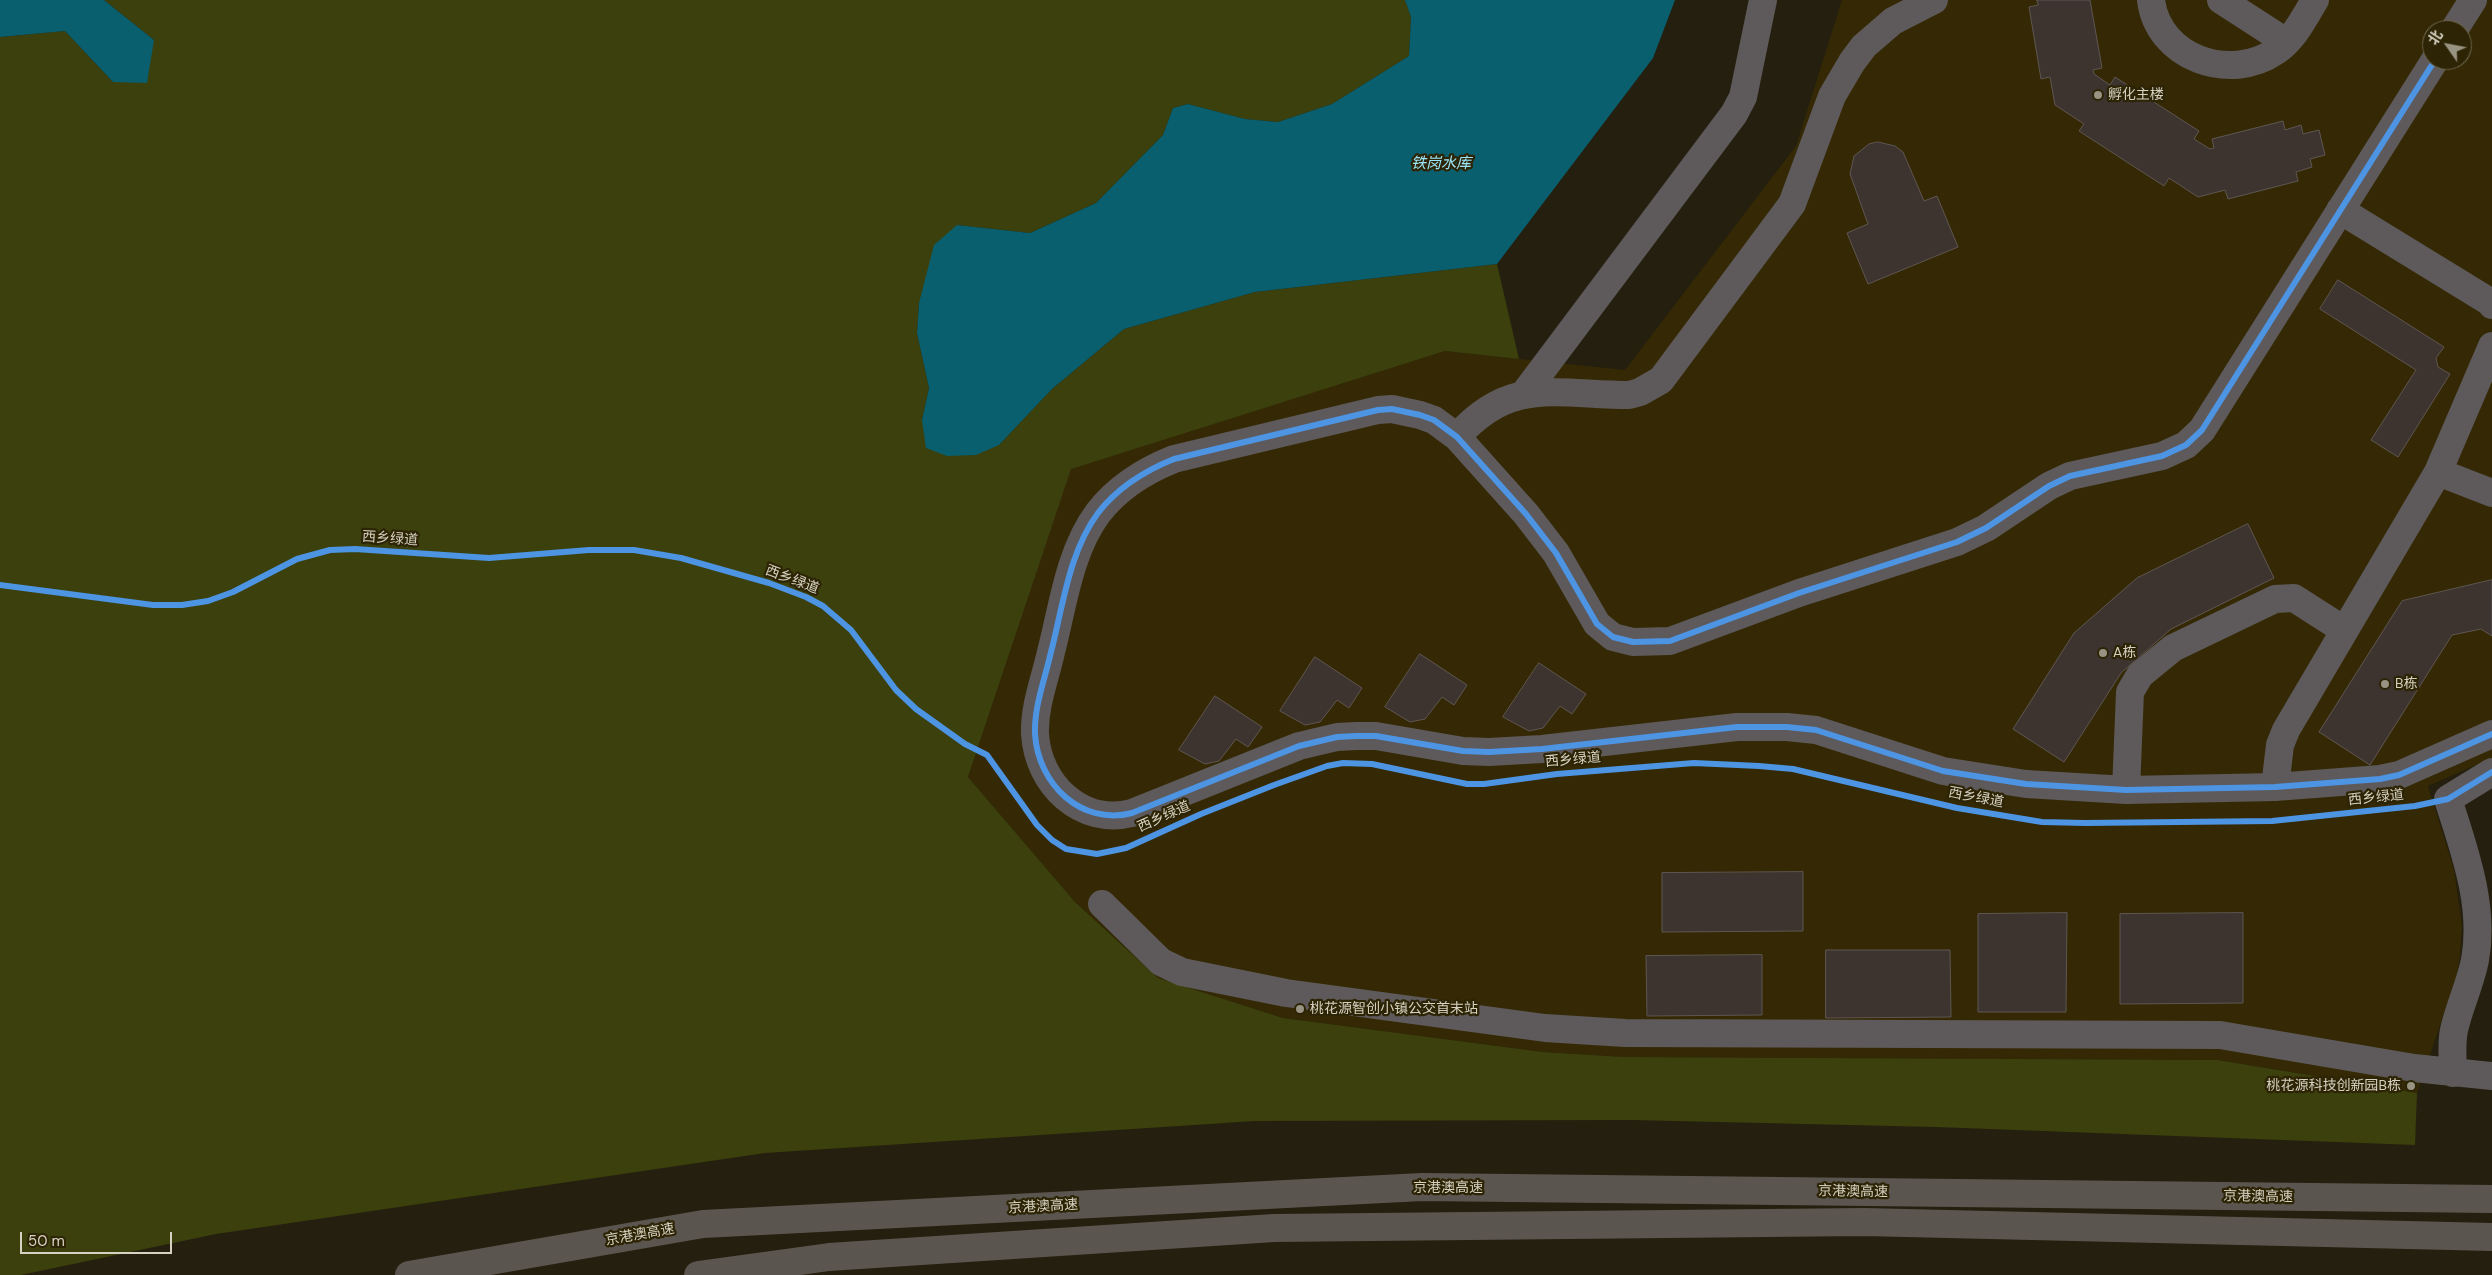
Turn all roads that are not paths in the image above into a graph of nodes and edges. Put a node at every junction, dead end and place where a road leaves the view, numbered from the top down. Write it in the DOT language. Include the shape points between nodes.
graph roads {
  1 [pos="1763,0"];
  2 [pos="1934,0"];
  3 [pos="2151,0"];
  4 [pos="2220,0"];
  5 [pos="2315,0"];
  6 [pos="2473,0"];
  7 [pos="2460,20"];
  8 [pos="2286,42"];
  9 [pos="2429,70"];
  10 [pos="2340,210"];
  11 [pos="2492,305"];
  12 [pos="2492,346"];
  13 [pos="1524,394"];
  14 [pos="1457,437"];
  15 [pos="2438,472"];
  16 [pos="2492,493"];
  17 [pos="2344,630"];
  18 [pos="2492,734"];
  19 [pos="2492,772"];
  20 [pos="2275,787"];
  21 [pos="2126,790"];
  22 [pos="1102,904"];
  23 [pos="2453,1073"];
  24 [pos="2492,1076"];
  25 [pos="2492,1199"];
  26 [pos="2492,1237"];
  27 [pos="409,1275"];
  28 [pos="698,1275"];
  1 -- 13 [label="street" via="1743,97 1734,114"];
  2 -- 13 [label="street" via="1893,21 1864,46 1852,62 1832,96 1792,204 1661,380 1629,395 1549,391"];
  3 -- 8 [label="street" via="2164,33 2181,50 2201,61 2233,66 2248,64 2270,55"];
  4 -- 8 [label="street"];
  5 -- 8 [label="street"];
  6 -- 7 [label="street"];
  9 -- 10 [label="street"];
  10 -- 11 [label="street"];
  10 -- 14 [label="street" via="2202,430 2186,445 2162,456 2070,476 1958,542 1799,593 1670,641 1633,642 1613,637 1597,624 1556,553"];
  12 -- 15 [label="street"];
  13 -- 14 [label="street" via="1482,412"];
  14 -- 21 [label="street" via="1420,415 1392,409 1378,410 1174,459 1124,486 1098,514 1079,547 1037,709 1035,737 1038,750 1055,787 1081,809 1111,816 1132,813 1298,746 1337,737 1376,736 1428,747 1498,752 1542,750 1737,727 1787,727 1816,730 1943,771 2026,784"];
  15 -- 16 [label="street"];
  15 -- 17 [label="street"];
  17 -- 20 [label="street" via="2286,730 2280,745"];
  17 -- 21 [label="street" via="2294,598 2275,599 2173,648 2140,676 2130,692"];
  18 -- 20 [label="street" via="2399,775"];
  19 -- 23 [label="street" via="2448,799 2469,867 2477,926 2470,983 2454,1031"];
  20 -- 21 [label="street"];
  22 -- 23 [label="street" via="1161,962 1182,972 1286,994 1545,1028 1625,1033 2220,1035"];
  23 -- 24 [label="street"];
  25 -- 27 [label="highway, 京港澳高速" via="1422,1187 703,1224"];
  26 -- 28 [label="highway" via="1864,1222 1274,1228 829,1257"];
}
